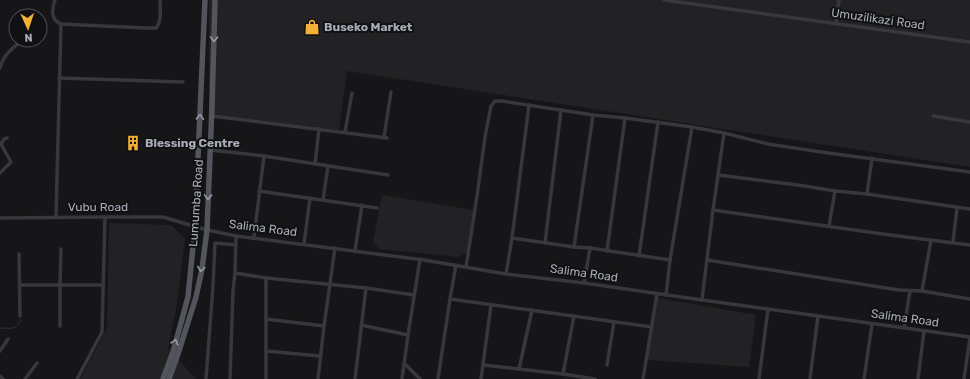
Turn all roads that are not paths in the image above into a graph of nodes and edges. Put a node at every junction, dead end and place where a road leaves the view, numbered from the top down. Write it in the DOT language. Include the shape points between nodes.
graph roads {
  1 [pos="55,0"];
  2 [pos="160,0"];
  3 [pos="205,0"];
  4 [pos="215,0"];
  5 [pos="664,0"];
  6 [pos="839,0"];
  7 [pos="836,23"];
  8 [pos="61,24"];
  9 [pos="970,42"];
  10 [pos="13,48"];
  11 [pos="0,68"];
  12 [pos="60,78"];
  13 [pos="183,82"];
  14 [pos="391,92"];
  15 [pos="352,93"];
  16 [pos="529,105"];
  17 [pos="561,110"];
  18 [pos="593,115"];
  19 [pos="212,116"];
  20 [pos="933,116"];
  21 [pos="625,118"];
  22 [pos="658,122"];
  23 [pos="970,122"];
  24 [pos="692,127"];
  25 [pos="319,129"];
  26 [pos="345,132"];
  27 [pos="724,133"];
  28 [pos="7,138"];
  29 [pos="210,150"];
  30 [pos="264,156"];
  31 [pos="872,158"];
  32 [pos="315,164"];
  33 [pos="328,166"];
  34 [pos="970,172"];
  35 [pos="0,174"];
  36 [pos="388,175"];
  37 [pos="718,175"];
  38 [pos="259,191"];
  39 [pos="835,191"];
  40 [pos="867,194"];
  41 [pos="310,198"];
  42 [pos="323,200"];
  43 [pos="362,205"];
  44 [pos="377,208"];
  45 [pos="957,208"];
  46 [pos="970,209"];
  47 [pos="713,210"];
  48 [pos="56,217"];
  49 [pos="105,217"];
  50 [pos="0,218"];
  51 [pos="195,226"];
  52 [pos="829,226"];
  53 [pos="207,230"];
  54 [pos="236,236"];
  55 [pos="254,237"];
  56 [pos="512,238"];
  57 [pos="931,240"];
  58 [pos="953,242"];
  59 [pos="545,243"];
  60 [pos="304,244"];
  61 [pos="236,245"];
  62 [pos="970,245"];
  63 [pos="574,247"];
  64 [pos="335,248"];
  65 [pos="590,248"];
  66 [pos="61,249"];
  67 [pos="355,251"];
  68 [pos="607,251"];
  69 [pos="19,254"];
  70 [pos="639,256"];
  71 [pos="420,259"];
  72 [pos="670,260"];
  73 [pos="707,260"];
  74 [pos="456,265"];
  75 [pos="466,267"];
  76 [pos="235,273"];
  77 [pos="506,274"];
  78 [pos="266,278"];
  79 [pos="584,283"];
  80 [pos="20,285"];
  81 [pos="60,285"];
  82 [pos="104,285"];
  83 [pos="330,285"];
  84 [pos="366,288"];
  85 [pos="910,291"];
  86 [pos="922,291"];
  87 [pos="657,294"];
  88 [pos="414,295"];
  89 [pos="666,295"];
  90 [pos="450,299"];
  91 [pos="970,299"];
  92 [pos="702,300"];
  93 [pos="491,304"];
  94 [pos="768,309"];
  95 [pos="532,310"];
  96 [pos="20,316"];
  97 [pos="574,316"];
  98 [pos="818,316"];
  99 [pos="266,319"];
  100 [pos="614,322"];
  101 [pos="872,324"];
  102 [pos="361,325"];
  103 [pos="60,326"];
  104 [pos="324,326"];
  105 [pos="652,327"];
  106 [pos="904,328"];
  107 [pos="924,331"];
  108 [pos="408,335"];
  109 [pos="970,338"];
  110 [pos="8,339"];
  111 [pos="0,351"];
  112 [pos="266,351"];
  113 [pos="320,356"];
  114 [pos="37,363"];
  115 [pos="404,363"];
  116 [pos="607,364"];
  117 [pos="483,365"];
  118 [pos="518,369"];
  119 [pos="563,374"];
  120 [pos="0,376"];
  121 [pos="3,379"];
  122 [pos="25,379"];
  123 [pos="77,379"];
  124 [pos="163,379"];
  125 [pos="169,379"];
  126 [pos="206,379"];
  127 [pos="230,379"];
  128 [pos="266,379"];
  129 [pos="318,379"];
  130 [pos="355,379"];
  131 [pos="402,379"];
  132 [pos="420,379"];
  133 [pos="438,379"];
  134 [pos="481,379"];
  135 [pos="595,379"];
  136 [pos="643,379"];
  137 [pos="759,379"];
  138 [pos="810,379"];
  139 [pos="864,379"];
  140 [pos="918,379"];
  141 [pos="964,379"];
  1 -- 8 [label="street" via="52,7 53,16 57,23"];
  2 -- 8 [label="street" via="160,21 156,28"];
  51 -- 3 [label="main road, Lumumba Road, one-way"];
  4 -- 19 [label="main road, Lumumba Road, one-way"];
  5 -- 7 [label="street, Umuzilikazi Road"];
  6 -- 7 [label="street"];
  7 -- 9 [label="street, Umuzilikazi Road"];
  8 -- 12 [label="street"];
  10 -- 11 [label="street" via="2,60"];
  12 -- 13 [label="street"];
  12 -- 48 [label="street"];
  14 -- 26 [label="street" via="386,137"];
  15 -- 26 [label="street"];
  16 -- 17 [label="street"];
  16 -- 56 [label="street"];
  16 -- 75 [label="street" via="495,101 491,106"];
  17 -- 18 [label="street"];
  17 -- 59 [label="street"];
  18 -- 21 [label="street"];
  18 -- 63 [label="street"];
  19 -- 25 [label="street"];
  19 -- 29 [label="main road, Lumumba Road"];
  20 -- 23 [label="street"];
  21 -- 22 [label="street"];
  21 -- 68 [label="street"];
  22 -- 24 [label="street"];
  22 -- 70 [label="street"];
  24 -- 27 [label="street"];
  24 -- 72 [label="street"];
  25 -- 26 [label="street"];
  25 -- 32 [label="street"];
  27 -- 31 [label="street" via="768,144"];
  27 -- 37 [label="street"];
  28 -- 35 [label="street" via="1,144 11,162"];
  29 -- 30 [label="street"];
  29 -- 53 [label="main road, Lumumba Road, one-way"];
  30 -- 32 [label="street"];
  30 -- 38 [label="street"];
  31 -- 34 [label="street"];
  31 -- 40 [label="street"];
  32 -- 33 [label="street"];
  33 -- 36 [label="street"];
  33 -- 42 [label="street"];
  37 -- 39 [label="street"];
  37 -- 47 [label="street"];
  38 -- 41 [label="street"];
  38 -- 55 [label="street"];
  39 -- 40 [label="street"];
  39 -- 52 [label="street"];
  40 -- 45 [label="street"];
  41 -- 42 [label="street"];
  41 -- 60 [label="street"];
  42 -- 43 [label="street"];
  43 -- 44 [label="street"];
  43 -- 67 [label="street"];
  45 -- 46 [label="street"];
  45 -- 58 [label="street"];
  47 -- 52 [label="street"];
  47 -- 73 [label="street"];
  48 -- 49 [label="street, Vubu Road"];
  48 -- 50 [label="street, Vubu Road"];
  49 -- 51 [label="street, Vubu Road" via="162,217"];
  49 -- 82 [label="street"];
  51 -- 53 [label="street, Salima Road"];
  124 -- 51 [label="main road, Lumumba Road, one-way" via="188,297"];
  52 -- 57 [label="street"];
  53 -- 54 [label="street, Salima Road"];
  53 -- 125 [label="main road, Lumumba Road, one-way" via="196,298"];
  54 -- 55 [label="street, Salima Road"];
  54 -- 61 [label="street"];
  55 -- 60 [label="street, Salima Road"];
  56 -- 59 [label="street"];
  56 -- 77 [label="street"];
  57 -- 58 [label="street"];
  57 -- 86 [label="street"];
  58 -- 62 [label="street"];
  59 -- 63 [label="street"];
  60 -- 64 [label="street, Salima Road"];
  61 -- 76 [label="street"];
  61 -- 126 [label="street" via="215,243"];
  63 -- 65 [label="street"];
  64 -- 67 [label="street, Salima Road"];
  64 -- 83 [label="street"];
  65 -- 68 [label="street"];
  65 -- 79 [label="street"];
  66 -- 81 [label="street"];
  67 -- 71 [label="street, Salima Road"];
  68 -- 70 [label="street"];
  69 -- 80 [label="street"];
  70 -- 72 [label="street"];
  71 -- 74 [label="street, Salima Road"];
  71 -- 88 [label="street"];
  72 -- 89 [label="street"];
  73 -- 85 [label="street"];
  73 -- 92 [label="street"];
  74 -- 75 [label="street, Salima Road"];
  74 -- 90 [label="street"];
  75 -- 77 [label="street, Salima Road"];
  76 -- 78 [label="street"];
  76 -- 127 [label="street"];
  77 -- 79 [label="street, Salima Road"];
  78 -- 83 [label="street"];
  78 -- 99 [label="street"];
  79 -- 87 [label="street, Salima Road"];
  80 -- 81 [label="street"];
  80 -- 96 [label="street"];
  81 -- 82 [label="street"];
  81 -- 103 [label="street"];
  82 -- 123 [label="street" via="102,332"];
  83 -- 84 [label="street"];
  83 -- 104 [label="street"];
  84 -- 88 [label="street"];
  84 -- 102 [label="street"];
  85 -- 86 [label="street"];
  85 -- 106 [label="street"];
  86 -- 91 [label="street"];
  87 -- 89 [label="street, Salima Road"];
  87 -- 105 [label="street"];
  88 -- 108 [label="street"];
  89 -- 92 [label="street, Salima Road"];
  90 -- 93 [label="street"];
  90 -- 133 [label="street"];
  92 -- 94 [label="street, Salima Road"];
  93 -- 95 [label="street"];
  93 -- 117 [label="street"];
  94 -- 98 [label="street, Salima Road"];
  94 -- 137 [label="street"];
  95 -- 97 [label="street"];
  95 -- 118 [label="street"];
  97 -- 100 [label="street"];
  97 -- 119 [label="street"];
  98 -- 101 [label="street, Salima Road"];
  98 -- 138 [label="street"];
  99 -- 104 [label="street"];
  99 -- 112 [label="street"];
  100 -- 105 [label="street"];
  100 -- 116 [label="street"];
  101 -- 106 [label="street, Salima Road"];
  101 -- 139 [label="street"];
  102 -- 108 [label="street"];
  102 -- 130 [label="street"];
  104 -- 113 [label="street"];
  105 -- 136 [label="street"];
  106 -- 107 [label="street, Salima Road"];
  107 -- 109 [label="street, Salima Road"];
  107 -- 140 [label="street"];
  108 -- 115 [label="street"];
  109 -- 141 [label="street"];
  110 -- 111 [label="street"];
  112 -- 113 [label="street"];
  112 -- 128 [label="street"];
  113 -- 129 [label="street"];
  114 -- 122 [label="street"];
  115 -- 131 [label="street"];
  115 -- 132 [label="street"];
  117 -- 118 [label="street"];
  117 -- 134 [label="street"];
  118 -- 119 [label="street"];
  119 -- 135 [label="street"];
  120 -- 121 [label="street"];
}
